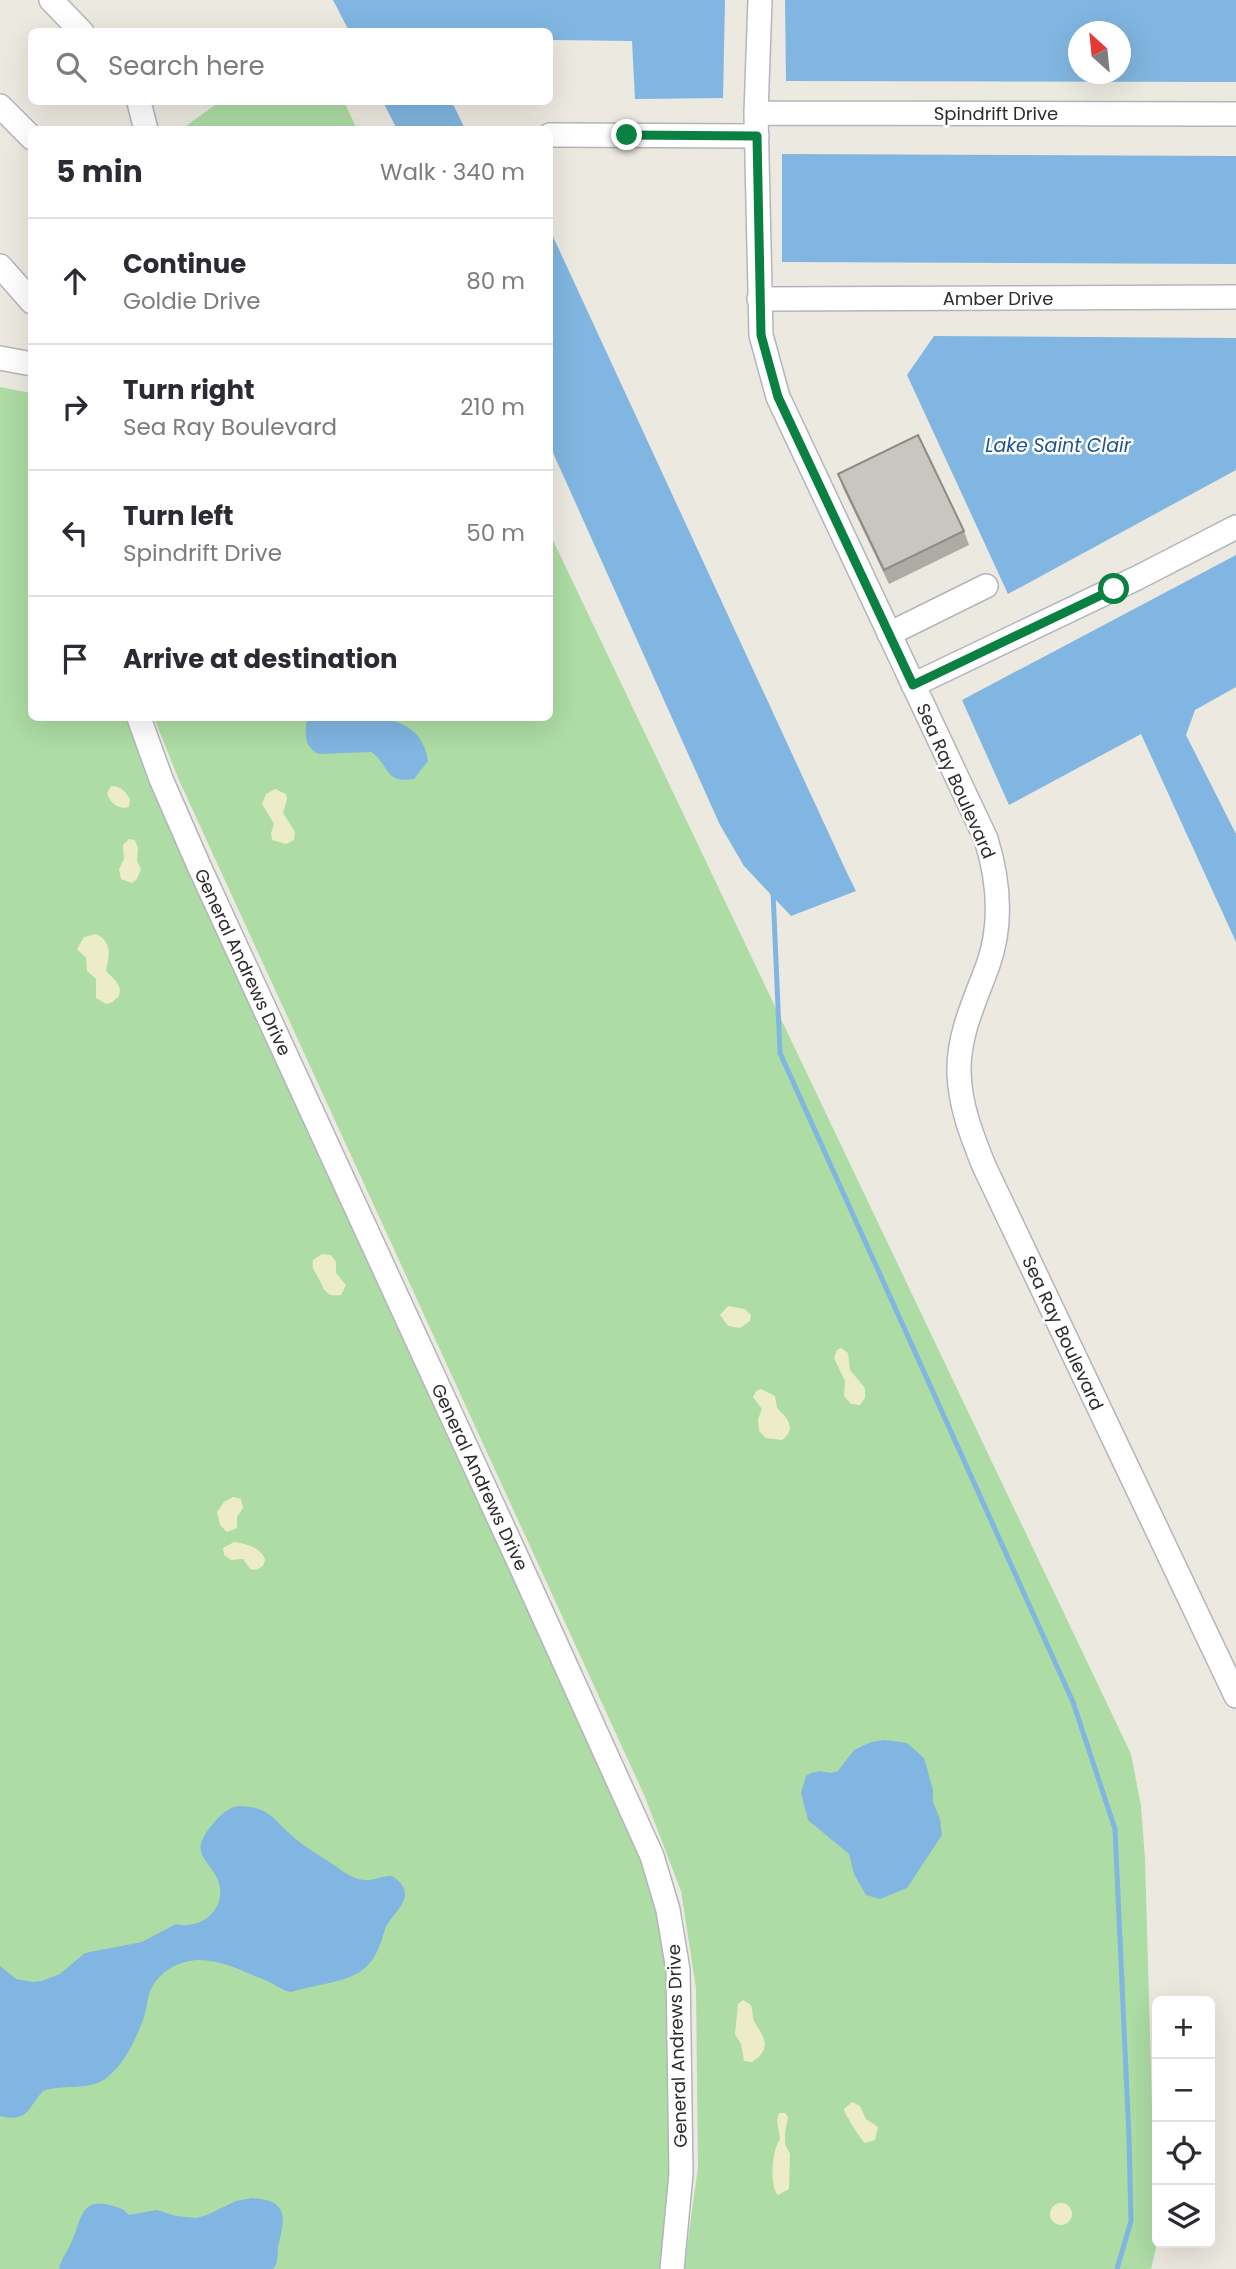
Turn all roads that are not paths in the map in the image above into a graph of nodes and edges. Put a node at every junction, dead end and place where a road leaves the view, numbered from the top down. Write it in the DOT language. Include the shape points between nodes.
graph roads {
  1 [pos="51,0"];
  2 [pos="760,0"];
  3 [pos="78,28"];
  4 [pos="140,105"];
  5 [pos="0,106"];
  6 [pos="1236,114"];
  7 [pos="756,124"];
  8 [pos="145,126"];
  9 [pos="28,134"];
  10 [pos="553,135"];
  11 [pos="0,266"];
  12 [pos="1236,297"];
  13 [pos="28,298"];
  14 [pos="759,299"];
  15 [pos="0,358"];
  16 [pos="28,363"];
  17 [pos="1236,527"];
  18 [pos="986,586"];
  19 [pos="889,634"];
  20 [pos="913,685"];
  21 [pos="140,721"];
  22 [pos="1236,1696"];
  23 [pos="672,2269"];
  1 -- 3 [label="street"];
  2 -- 7 [label="street, Sea Ray Boulevard"];
  4 -- 8 [label="street"];
  5 -- 9 [label="street"];
  6 -- 7 [label="street, Spindrift Drive"];
  7 -- 10 [label="street, Spindrift Drive"];
  7 -- 14 [label="street, Sea Ray Boulevard"];
  11 -- 13 [label="street"];
  12 -- 14 [label="street, Amber Drive"];
  14 -- 19 [label="street, Sea Ray Boulevard" via="761,335 778,397"];
  15 -- 16 [label="street"];
  17 -- 20 [label="street"];
  18 -- 19 [label="street"];
  19 -- 20 [label="street, Sea Ray Boulevard"];
  20 -- 22 [label="street, Sea Ray Boulevard" via="986,839 995,869 996,936 967,1017 959,1073 972,1136"];
  21 -- 23 [label="street, General Andrews Drive" via="199,866 652,1856 668,1910 678,1970 681,2174"];
}
